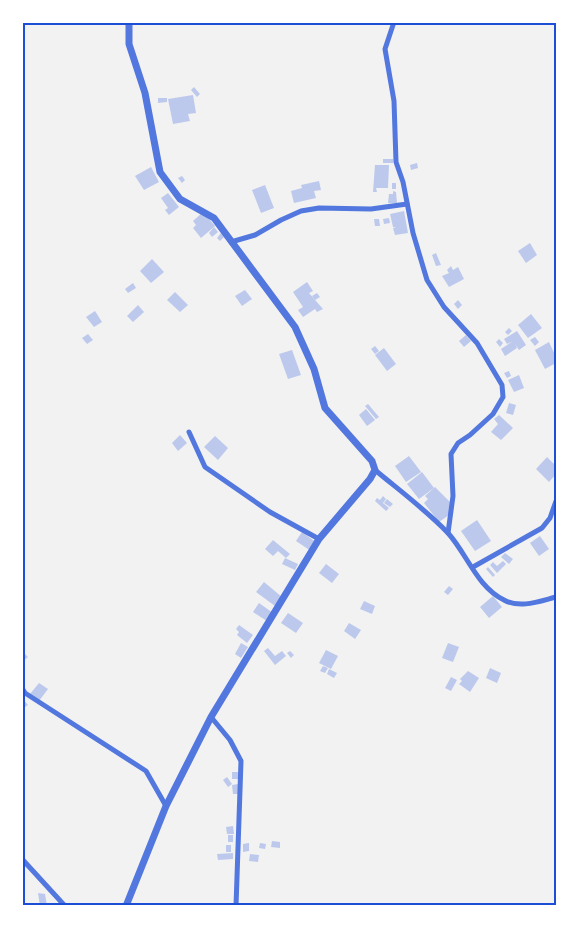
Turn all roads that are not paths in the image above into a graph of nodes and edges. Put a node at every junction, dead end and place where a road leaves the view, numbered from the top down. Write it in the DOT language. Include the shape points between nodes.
graph roads {
  1 [pos="130,22"];
  2 [pos="394,22"];
  3 [pos="407,204"];
  4 [pos="231,242"];
  5 [pos="189,432"];
  6 [pos="375,470"];
  7 [pos="556,501"];
  8 [pos="448,533"];
  9 [pos="319,539"];
  10 [pos="473,568"];
  11 [pos="556,597"];
  12 [pos="22,688"];
  13 [pos="211,717"];
  14 [pos="166,806"];
  15 [pos="22,858"];
  16 [pos="65,906"];
  17 [pos="126,906"];
  18 [pos="236,906"];
  1 -- 4 [label="street" via="130,44 145,93 160,172 180,199 214,218"];
  2 -- 3 [label="street" via="385,49 394,101 396,162"];
  3 -- 4 [label="street" via="371,209 301,211 255,235"];
  3 -- 8 [label="street" via="427,280 444,307 477,342 502,385 503,397 493,414 458,443 451,454 453,496"];
  4 -- 6 [label="street" via="295,327 314,368 324,408 372,461"];
  5 -- 9 [label="street" via="205,467 270,512"];
  6 -- 8 [label="street"];
  6 -- 9 [label="street"];
  7 -- 10 [label="street" via="542,528"];
  8 -- 10 [label="street"];
  9 -- 13 [label="street"];
  10 -- 11 [label="street" via="479,579 505,601 526,604"];
  12 -- 14 [label="street" via="146,770"];
  13 -- 14 [label="street"];
  13 -- 18 [label="street" via="230,740 241,761"];
  14 -- 17 [label="street"];
  15 -- 16 [label="street"];
}
